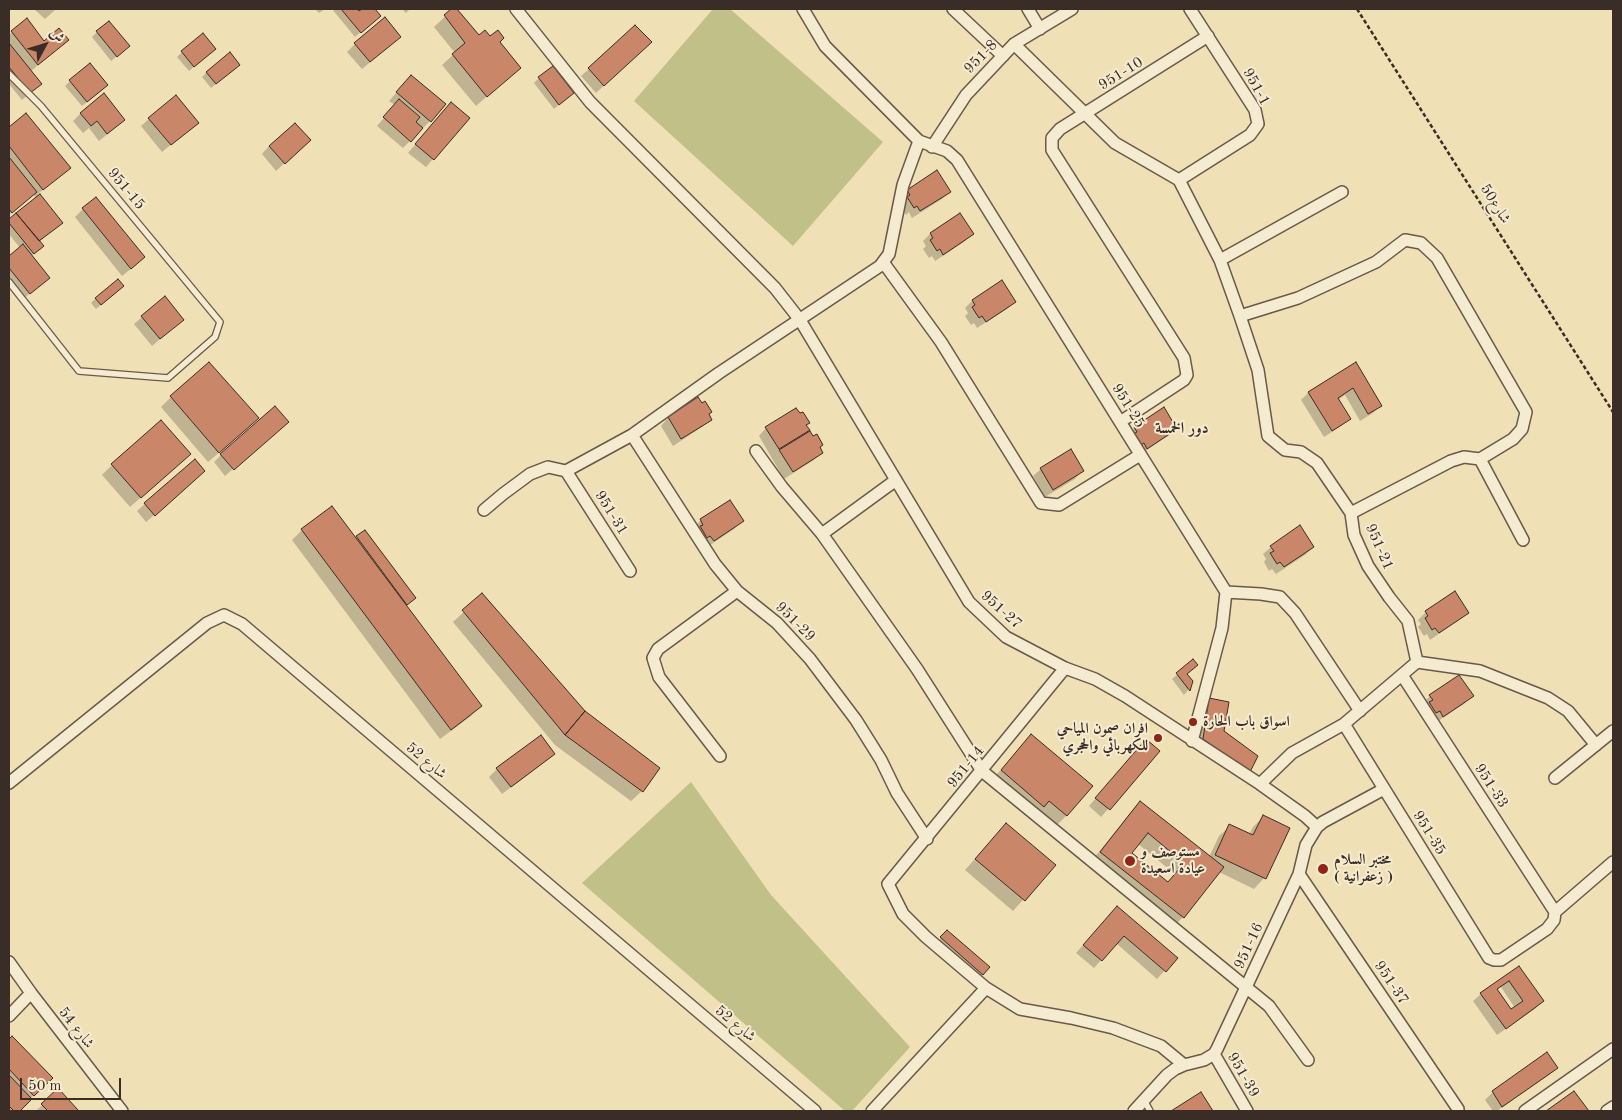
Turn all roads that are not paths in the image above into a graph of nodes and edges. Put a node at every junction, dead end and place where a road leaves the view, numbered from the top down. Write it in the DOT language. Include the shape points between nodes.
graph roads {
  1 [pos="516,9"];
  2 [pos="803,9"];
  3 [pos="953,9"];
  4 [pos="1028,9"];
  5 [pos="1072,9"];
  6 [pos="1190,9"];
  7 [pos="1040,28"];
  8 [pos="1208,36"];
  9 [pos="1014,44"];
  10 [pos="1003,56"];
  11 [pos="9,74"];
  12 [pos="1085,114"];
  13 [pos="919,141"];
  14 [pos="932,147"];
  15 [pos="1179,180"];
  16 [pos="1342,192"];
  17 [pos="1220,260"];
  18 [pos="883,262"];
  19 [pos="9,282"];
  20 [pos="1240,316"];
  21 [pos="800,320"];
  22 [pos="1120,422"];
  23 [pos="632,435"];
  24 [pos="756,451"];
  25 [pos="1140,455"];
  26 [pos="1480,459"];
  27 [pos="566,471"];
  28 [pos="896,480"];
  29 [pos="484,510"];
  30 [pos="1351,512"];
  31 [pos="822,534"];
  32 [pos="1523,540"];
  33 [pos="630,571"];
  34 [pos="737,591"];
  35 [pos="1226,592"];
  36 [pos="1417,662"];
  37 [pos="1066,668"];
  38 [pos="1402,676"];
  39 [pos="1360,711"];
  40 [pos="1344,724"];
  41 [pos="1613,731"];
  42 [pos="1192,741"];
  43 [pos="1596,745"];
  44 [pos="720,756"];
  45 [pos="982,771"];
  46 [pos="1555,778"];
  47 [pos="9,783"];
  48 [pos="1260,784"];
  49 [pos="1384,789"];
  50 [pos="1317,827"];
  51 [pos="927,839"];
  52 [pos="1613,862"];
  53 [pos="1299,874"];
  54 [pos="1555,912"];
  55 [pos="9,962"];
  56 [pos="1246,987"];
  57 [pos="986,988"];
  58 [pos="31,993"];
  59 [pos="9,1016"];
  60 [pos="1613,1049"];
  61 [pos="1214,1054"];
  62 [pos="1308,1060"];
  63 [pos="1184,1065"];
  64 [pos="1144,1100"];
  65 [pos="1613,1107"];
  66 [pos="1458,1109"];
  67 [pos="122,1111"];
  68 [pos="815,1111"];
  69 [pos="872,1111"];
  70 [pos="1134,1111"];
  71 [pos="1150,1111"];
  72 [pos="1247,1111"];
  73 [pos="1525,1111"];
  74 [pos="1607,1111"];
  1 -- 21 [label="street, 951-27" via="590,102 775,288"];
  2 -- 13 [label="street" via="826,46"];
  3 -- 10 [label="street"];
  4 -- 7 [label="street"];
  5 -- 7 [label="street, 951-8"];
  6 -- 8 [label="street, 951-1"];
  7 -- 9 [label="street, 951-8"];
  8 -- 12 [label="street, 951-10"];
  8 -- 15 [label="street, 951-1" via="1255,110 1258,124 1250,136"];
  9 -- 10 [label="street, 951-8"];
  9 -- 12 [label="street"];
  10 -- 14 [label="street, 951-8" via="966,95"];
  11 -- 19 [label="lane, 951-15" via="41,106 220,322 215,337 168,378 79,371"];
  12 -- 15 [label="street" via="1115,143"];
  12 -- 22 [label="street, 951-10" via="1060,129 1052,138 1052,150 1184,358 1187,374 1184,380"];
  13 -- 14 [label="street, 951-25"];
  13 -- 18 [label="street" via="903,185 889,254"];
  14 -- 22 [label="street, 951-25" via="946,151 957,160"];
  15 -- 17 [label="street"];
  16 -- 17 [label="street"];
  17 -- 20 [label="street"];
  18 -- 21 [label="street"];
  18 -- 25 [label="street" via="941,342 1041,503 1059,505"];
  20 -- 26 [label="street" via="1298,298 1376,262 1405,240 1421,243 1437,258 1526,412 1522,429 1513,439"];
  20 -- 30 [label="street, 951-21" via="1258,370 1268,436 1285,450 1301,452 1316,463"];
  21 -- 23 [label="street"];
  21 -- 28 [label="street, 951-27"];
  22 -- 25 [label="street, 951-25"];
  23 -- 27 [label="street"];
  23 -- 34 [label="street, 951-29" via="715,564"];
  24 -- 31 [label="street"];
  25 -- 35 [label="street, 951-25"];
  26 -- 30 [label="street" via="1464,457 1450,461"];
  26 -- 32 [label="street"];
  27 -- 29 [label="street" via="548,467 530,474"];
  27 -- 33 [label="street, 951-31"];
  28 -- 31 [label="street"];
  28 -- 37 [label="street, 951-27" via="969,602 1006,637"];
  30 -- 36 [label="street, 951-21" via="1354,535 1368,566 1408,621"];
  31 -- 45 [label="street" via="917,669"];
  34 -- 44 [label="street" via="658,649 653,658 659,677"];
  34 -- 51 [label="street, 951-29" via="777,623 810,659 856,720"];
  35 -- 39 [label="street" via="1280,597 1295,613"];
  35 -- 42 [label="street" via="1222,628"];
  36 -- 38 [label="street"];
  36 -- 43 [label="street" via="1480,671 1548,698 1568,711"];
  37 -- 42 [label="street, 951-27" via="1125,696"];
  37 -- 45 [label="street, 951-14"];
  38 -- 39 [label="street"];
  38 -- 54 [label="street, 951-33"];
  39 -- 40 [label="street"];
  40 -- 48 [label="street" via="1292,753"];
  40 -- 49 [label="street, 951-35"];
  41 -- 43 [label="street"];
  42 -- 48 [label="street, 951-27"];
  43 -- 46 [label="street"];
  45 -- 51 [label="street, 951-14"];
  45 -- 56 [label="street"];
  47 -- 68 [label="street, شارع 52" via="207,623 224,615 242,624"];
  48 -- 50 [label="street, 951-27"];
  49 -- 50 [label="street, 951-16"];
  49 -- 54 [label="street, 951-35" via="1488,958 1501,960 1512,954 1547,928 1554,920"];
  50 -- 53 [label="street, 951-16" via="1306,845"];
  51 -- 57 [label="street, 951-14" via="888,884 903,914"];
  52 -- 54 [label="street"];
  53 -- 56 [label="street, 951-16"];
  53 -- 66 [label="street, 951-37"];
  55 -- 58 [label="street, شارع 54"];
  56 -- 61 [label="street, 951-16"];
  56 -- 62 [label="street" via="1269,1006"];
  57 -- 63 [label="street" via="1020,1009 1113,1028 1161,1046"];
  57 -- 69 [label="street"];
  58 -- 59 [label="street"];
  58 -- 67 [label="street, شارع 54"];
  60 -- 73 [label="street"];
  61 -- 63 [label="street"];
  61 -- 72 [label="street, 951-39"];
  63 -- 64 [label="street" via="1167,1075"];
  64 -- 70 [label="street"];
  64 -- 71 [label="lane"];
  65 -- 74 [label="street"];
}
